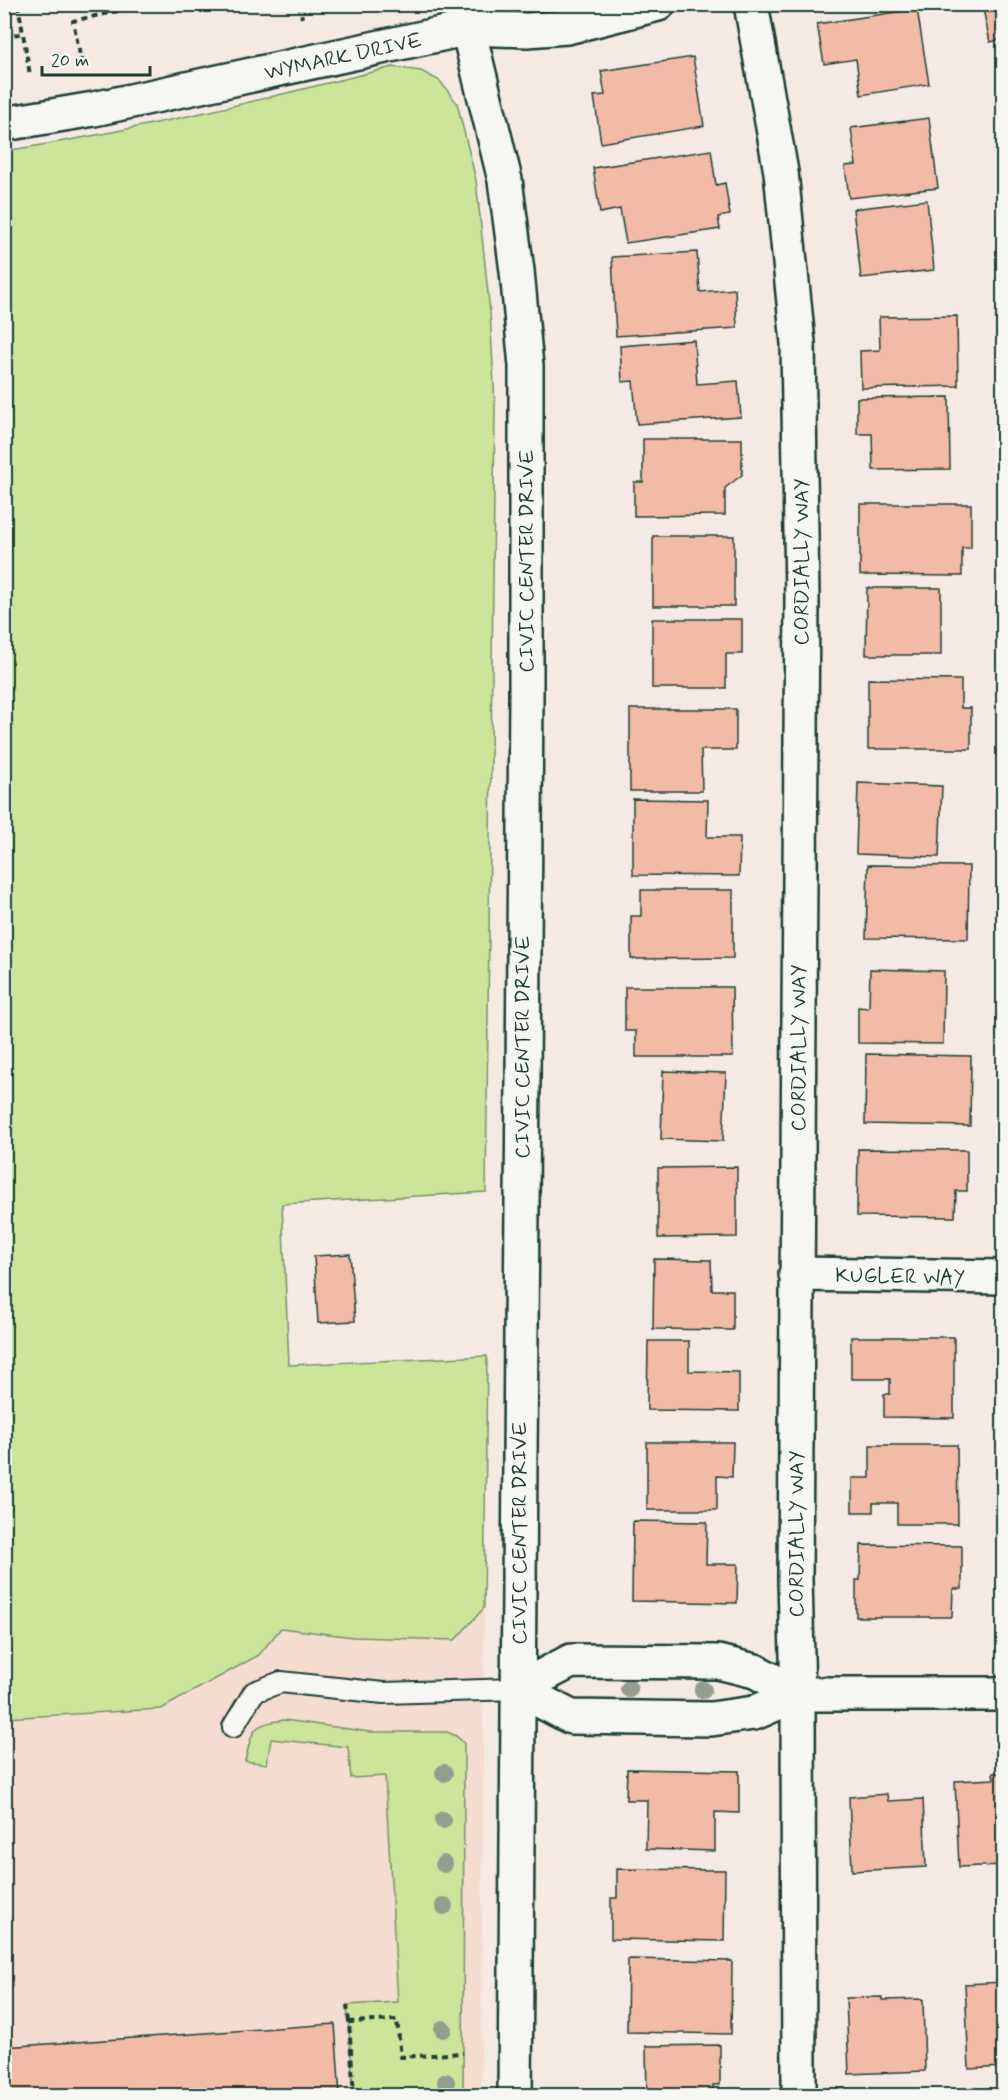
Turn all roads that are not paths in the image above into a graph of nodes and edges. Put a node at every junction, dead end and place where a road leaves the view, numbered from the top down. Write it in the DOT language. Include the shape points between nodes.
graph roads {
  1 [pos="494,4"];
  2 [pos="658,4"];
  3 [pos="751,4"];
  4 [pos="466,16"];
  5 [pos="4,124"];
  6 [pos="796,1274"];
  7 [pos="1004,1277"];
  8 [pos="518,1689"];
  9 [pos="798,1694"];
  10 [pos="1004,1694"];
  11 [pos="233,1727"];
  12 [pos="515,2096"];
  13 [pos="799,2096"];
  1 -- 4 [label="street"];
  2 -- 4 [label="street, WYMARK DRIVE" via="567,27 527,30"];
  3 -- 6 [label="street, CORDIALLY WAY" via="781,172 798,343 802,609"];
  4 -- 5 [label="street, WYMARK DRIVE" via="94,109"];
  4 -- 8 [label="street, CIVIC CENTER DRIVE" via="505,180 526,366"];
  6 -- 7 [label="street, KUGLER WAY"];
  6 -- 9 [label="street, CORDIALLY WAY"];
  8 -- 9 [label="street" via="571,1717 711,1719 754,1713"];
  8 -- 9 [label="street" via="571,1661 718,1662 754,1671"];
  8 -- 11 [label="lane" via="383,1693 281,1682 254,1692"];
  8 -- 12 [label="street, CIVIC CENTER DRIVE"];
  9 -- 10 [label="street"];
  9 -- 13 [label="street, CORDIALLY WAY"];
}
